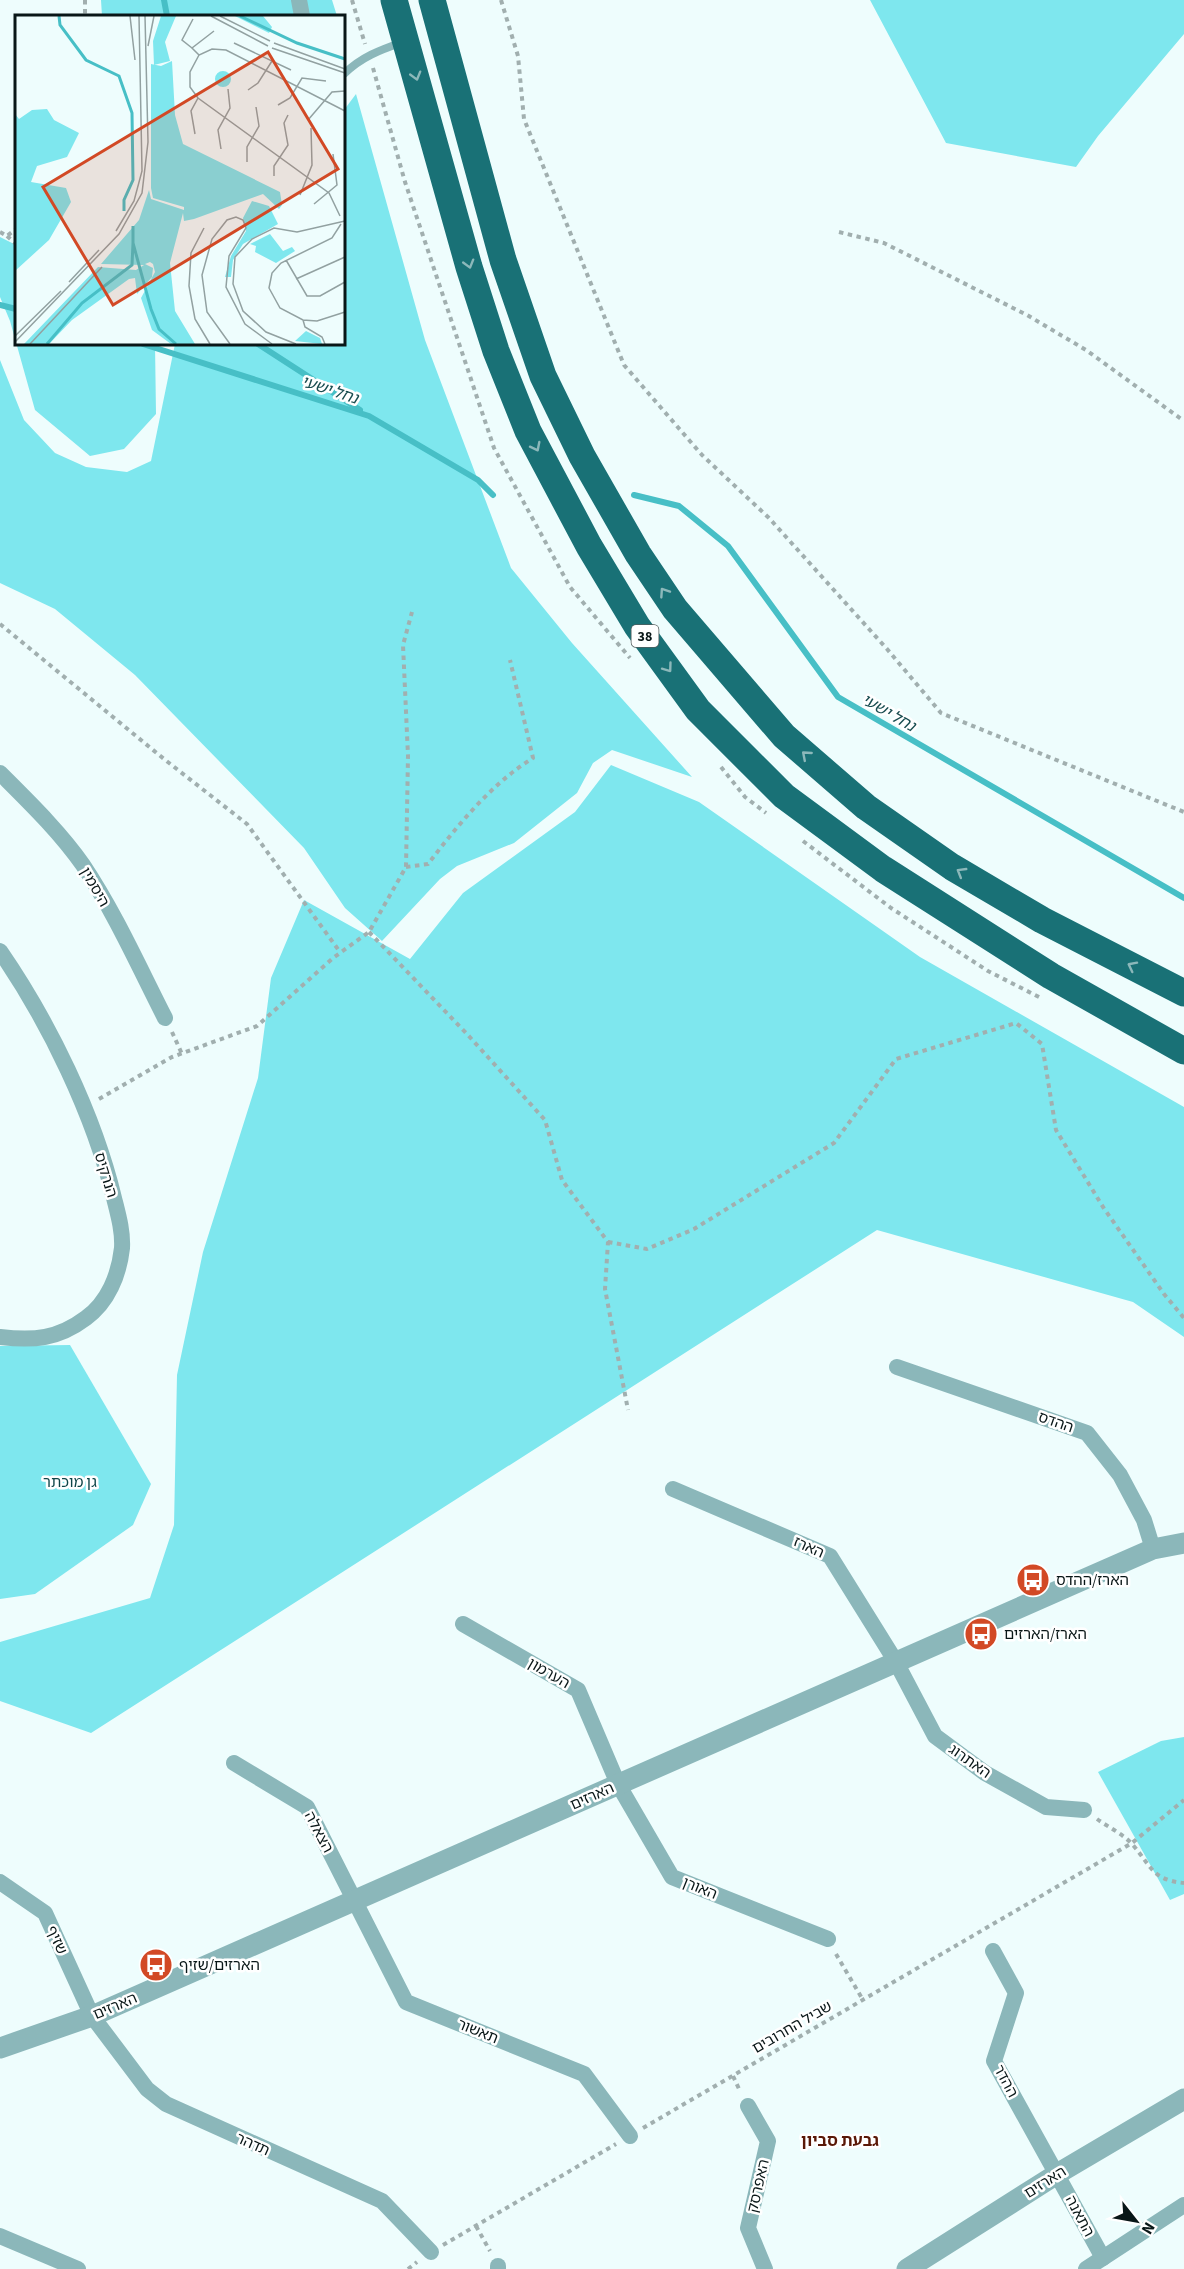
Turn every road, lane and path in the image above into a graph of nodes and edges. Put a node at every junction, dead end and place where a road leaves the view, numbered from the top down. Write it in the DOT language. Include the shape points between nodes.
graph roads {
  1 [pos="299,0"];
  2 [pos="394,0"];
  3 [pos="432,0"];
  4 [pos="501,0"];
  5 [pos="302,15"];
  6 [pos="406,41"];
  7 [pos="345,73"];
  8 [pos="15,230"];
  9 [pos="0,232"];
  10 [pos="839,232"];
  11 [pos="7,236"];
  12 [pos="15,243"];
  13 [pos="1184,421"];
  14 [pos="412,612"];
  15 [pos="0,624"];
  16 [pos="510,660"];
  17 [pos="0,773"];
  18 [pos="1184,812"];
  19 [pos="406,867"];
  20 [pos="369,932"];
  21 [pos="0,951"];
  22 [pos="340,952"];
  23 [pos="1184,993"];
  24 [pos="165,1018"];
  25 [pos="1184,1051"];
  26 [pos="182,1054"];
  27 [pos="83,1108"];
  28 [pos="608,1242"];
  29 [pos="1184,1318"];
  30 [pos="0,1337"];
  31 [pos="897,1367"];
  32 [pos="628,1410"];
  33 [pos="673,1490"];
  34 [pos="1184,1543"];
  35 [pos="1153,1549"];
  36 [pos="463,1624"];
  37 [pos="896,1662"];
  38 [pos="234,1763"];
  39 [pos="618,1784"];
  40 [pos="1184,1800"];
  41 [pos="1084,1810"];
  42 [pos="1132,1843"];
  43 [pos="0,1882"];
  44 [pos="1184,1883"];
  45 [pos="354,1900"];
  46 [pos="828,1939"];
  47 [pos="993,1952"];
  48 [pos="863,2000"];
  49 [pos="92,2016"];
  50 [pos="0,2048"];
  51 [pos="1184,2099"];
  52 [pos="748,2106"];
  53 [pos="630,2136"];
  54 [pos="1057,2174"];
  55 [pos="1184,2205"];
  56 [pos="476,2226"];
  57 [pos="0,2236"];
  58 [pos="431,2252"];
  59 [pos="1103,2258"];
  60 [pos="498,2268"];
  61 [pos="78,2269"];
  62 [pos="408,2269"];
  63 [pos="765,2269"];
  64 [pos="907,2269"];
  65 [pos="1086,2269"];
  1 -- 5 [label="street"];
  2 -- 6 [label="highway, 38"];
  23 -- 3 [label="highway, one-way" via="1022,908 952,867 866,807 784,736 675,609 604,495 543,376 503,260"];
  4 -- 18 [label="path" via="518,56 524,119 624,364 702,455 769,518 940,713"];
  6 -- 7 [label="lane" via="369,54"];
  6 -- 25 [label="highway, 38, one-way" via="496,351 528,431 558,491 637,626 698,710 784,796 883,868 1051,976"];
  8 -- 11 [label="path"];
  9 -- 11 [label="path"];
  10 -- 13 [label="path" via="884,243 1027,315 1086,350"];
  11 -- 12 [label="path"];
  14 -- 19 [label="path" via="403,645 408,756"];
  15 -- 22 [label="path" via="247,824"];
  16 -- 19 [label="path" via="533,758 512,771 457,826 428,864"];
  17 -- 24 [label="street, היסמין" via="82,865 123,934"];
  19 -- 20 [label="path"];
  20 -- 22 [label="path"];
  20 -- 28 [label="path" via="545,1120 562,1180"];
  21 -- 27 [label="street, הנרקיס" via="45,1024"];
  22 -- 26 [label="path" via="257,1026"];
  24 -- 26 [label="path"];
  26 -- 27 [label="path"];
  27 -- 30 [label="street, הנרקיס" via="108,1174 119,1220 122,1247 116,1275 105,1301 70,1330 45,1338"];
  28 -- 29 [label="path" via="647,1249 694,1229 834,1143 896,1059 1016,1023 1042,1044 1056,1130 1103,1207"];
  28 -- 32 [label="path" via="605,1289"];
  31 -- 35 [label="street, ההדס" via="1087,1433 1120,1475 1144,1520"];
  33 -- 37 [label="street, הארז" via="830,1556"];
  34 -- 35 [label="street, הארזים"];
  35 -- 37 [label="street, הארזים"];
  36 -- 39 [label="street, הערמון" via="578,1690"];
  37 -- 39 [label="street, הארזים"];
  37 -- 41 [label="street, האתרוג" via="935,1737 985,1773 1046,1807"];
  38 -- 45 [label="street, הצאלה" via="307,1807"];
  39 -- 45 [label="street, הארזים"];
  39 -- 46 [label="street, האורן" via="672,1877"];
  40 -- 42 [label="path, שביל החרובים"];
  41 -- 42 [label="path"];
  42 -- 44 [label="path" via="1146,1865 1165,1880"];
  42 -- 48 [label="path, שביל החרובים"];
  43 -- 49 [label="street, שזיף" via="45,1913"];
  45 -- 49 [label="street, הארזים"];
  45 -- 53 [label="street, תאשור" via="406,2002 584,2074"];
  46 -- 48 [label="path"];
  47 -- 54 [label="street, ההדר" via="1016,1993 994,2061"];
  48 -- 53 [label="path, שביל החרובים"];
  49 -- 50 [label="street, הארזים"];
  49 -- 58 [label="street, תדהר" via="147,2089 166,2104 382,2202"];
  51 -- 54 [label="street, הארזים"];
  52 -- 63 [label="street, האפרסק" via="768,2141 748,2228"];
  53 -- 56 [label="path, שביל החרובים"];
  54 -- 59 [label="street, התאנה"];
  54 -- 64 [label="street, הארזים"];
  55 -- 59 [label="street"];
  56 -- 58 [label="path, שביל החרובים"];
  56 -- 60 [label="path"];
  57 -- 61 [label="street"];
  58 -- 62 [label="path, שביל החרובים"];
  59 -- 65 [label="street"];
}
